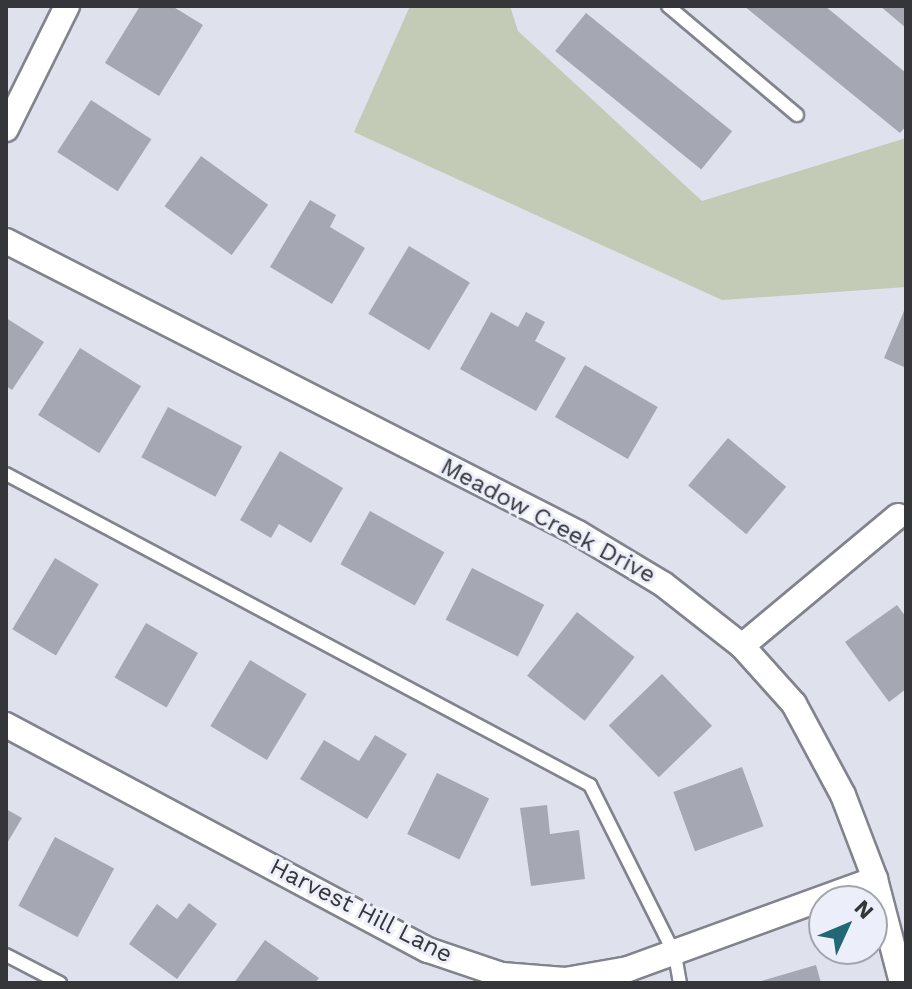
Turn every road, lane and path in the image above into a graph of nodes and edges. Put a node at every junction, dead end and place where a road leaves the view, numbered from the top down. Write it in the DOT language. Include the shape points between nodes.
graph roads {
  1 [pos="67,6"];
  2 [pos="668,6"];
  3 [pos="797,115"];
  4 [pos="6,129"];
  5 [pos="6,241"];
  6 [pos="6,474"];
  7 [pos="898,516"];
  8 [pos="742,646"];
  9 [pos="6,725"];
  10 [pos="875,879"];
  11 [pos="6,955"];
  12 [pos="675,955"];
  13 [pos="60,983"];
  14 [pos="680,983"];
  15 [pos="902,983"];
  1 -- 4 [label="street"];
  2 -- 3 [label="lane"];
  5 -- 8 [label="street, Meadow Creek Drive" via="578,533 663,584"];
  6 -- 12 [label="lane" via="590,785"];
  7 -- 8 [label="street"];
  8 -- 10 [label="street, Meadow Creek Drive" via="794,704 843,795"];
  9 -- 12 [label="street, Harvest Hill Lane" via="428,950 502,975 565,980"];
  10 -- 12 [label="street, Harvest Hill Lane"];
  10 -- 15 [label="street, Meadow Creek Drive"];
  11 -- 13 [label="lane"];
  12 -- 14 [label="lane"];
}
